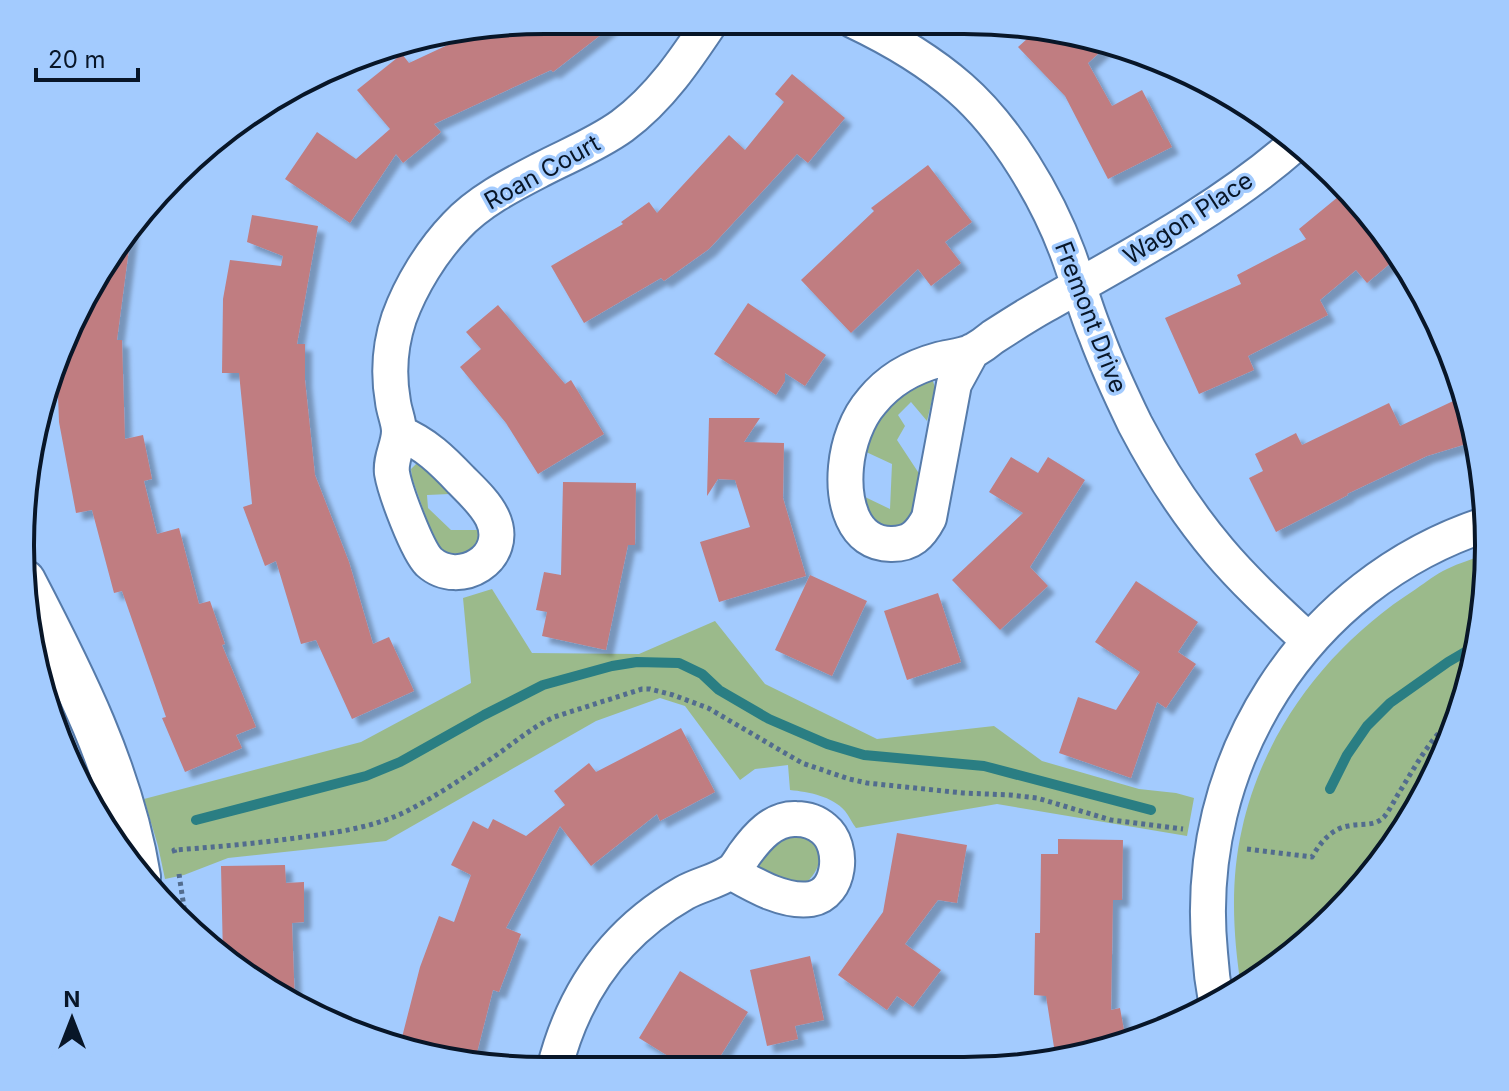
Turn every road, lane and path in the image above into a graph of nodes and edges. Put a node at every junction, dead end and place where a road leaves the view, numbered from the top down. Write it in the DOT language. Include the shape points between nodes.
graph roads {
  1 [pos="703,34"];
  2 [pos="879,34"];
  3 [pos="1287,150"];
  4 [pos="1078,286"];
  5 [pos="972,351"];
  6 [pos="399,433"];
  7 [pos="1474,529"];
  8 [pos="38,607"];
  9 [pos="1309,641"];
  10 [pos="1438,735"];
  11 [pos="1188,830"];
  12 [pos="126,838"];
  13 [pos="1238,847"];
  14 [pos="731,872"];
  15 [pos="183,906"];
  16 [pos="1215,990"];
  17 [pos="557,1057"];
  1 -- 6 [label="street, Roan Court" via="677,72 624,124 503,191 473,211 442,243 410,293 392,348 392,401"];
  2 -- 4 [label="street, Fremont Drive" via="943,74 995,125 1036,188 1068,252"];
  3 -- 4 [label="street, Wagon Place" via="1241,186"];
  4 -- 5 [label="street, Wagon Place"];
  4 -- 9 [label="street, Fremont Drive" via="1116,385 1165,476 1219,551"];
  5 -- 5 [label="street" via="902,375 863,413 846,468 851,515 867,538 895,544 921,533 929,518 954,384"];
  7 -- 9 [label="street" via="1384,575"];
  8 -- 12 [label="street" via="90,716 109,766"];
  9 -- 16 [label="street" via="1264,706 1219,810 1207,917"];
  10 -- 13 [label="path" via="1375,823 1338,829 1312,857"];
  11 -- 15 [label="path" via="1111,820 1037,798 849,779 802,763 708,708 642,689 554,717 446,788 382,821 283,840 174,850"];
  14 -- 17 [label="street" via="662,907 608,958 573,1011"];
}
